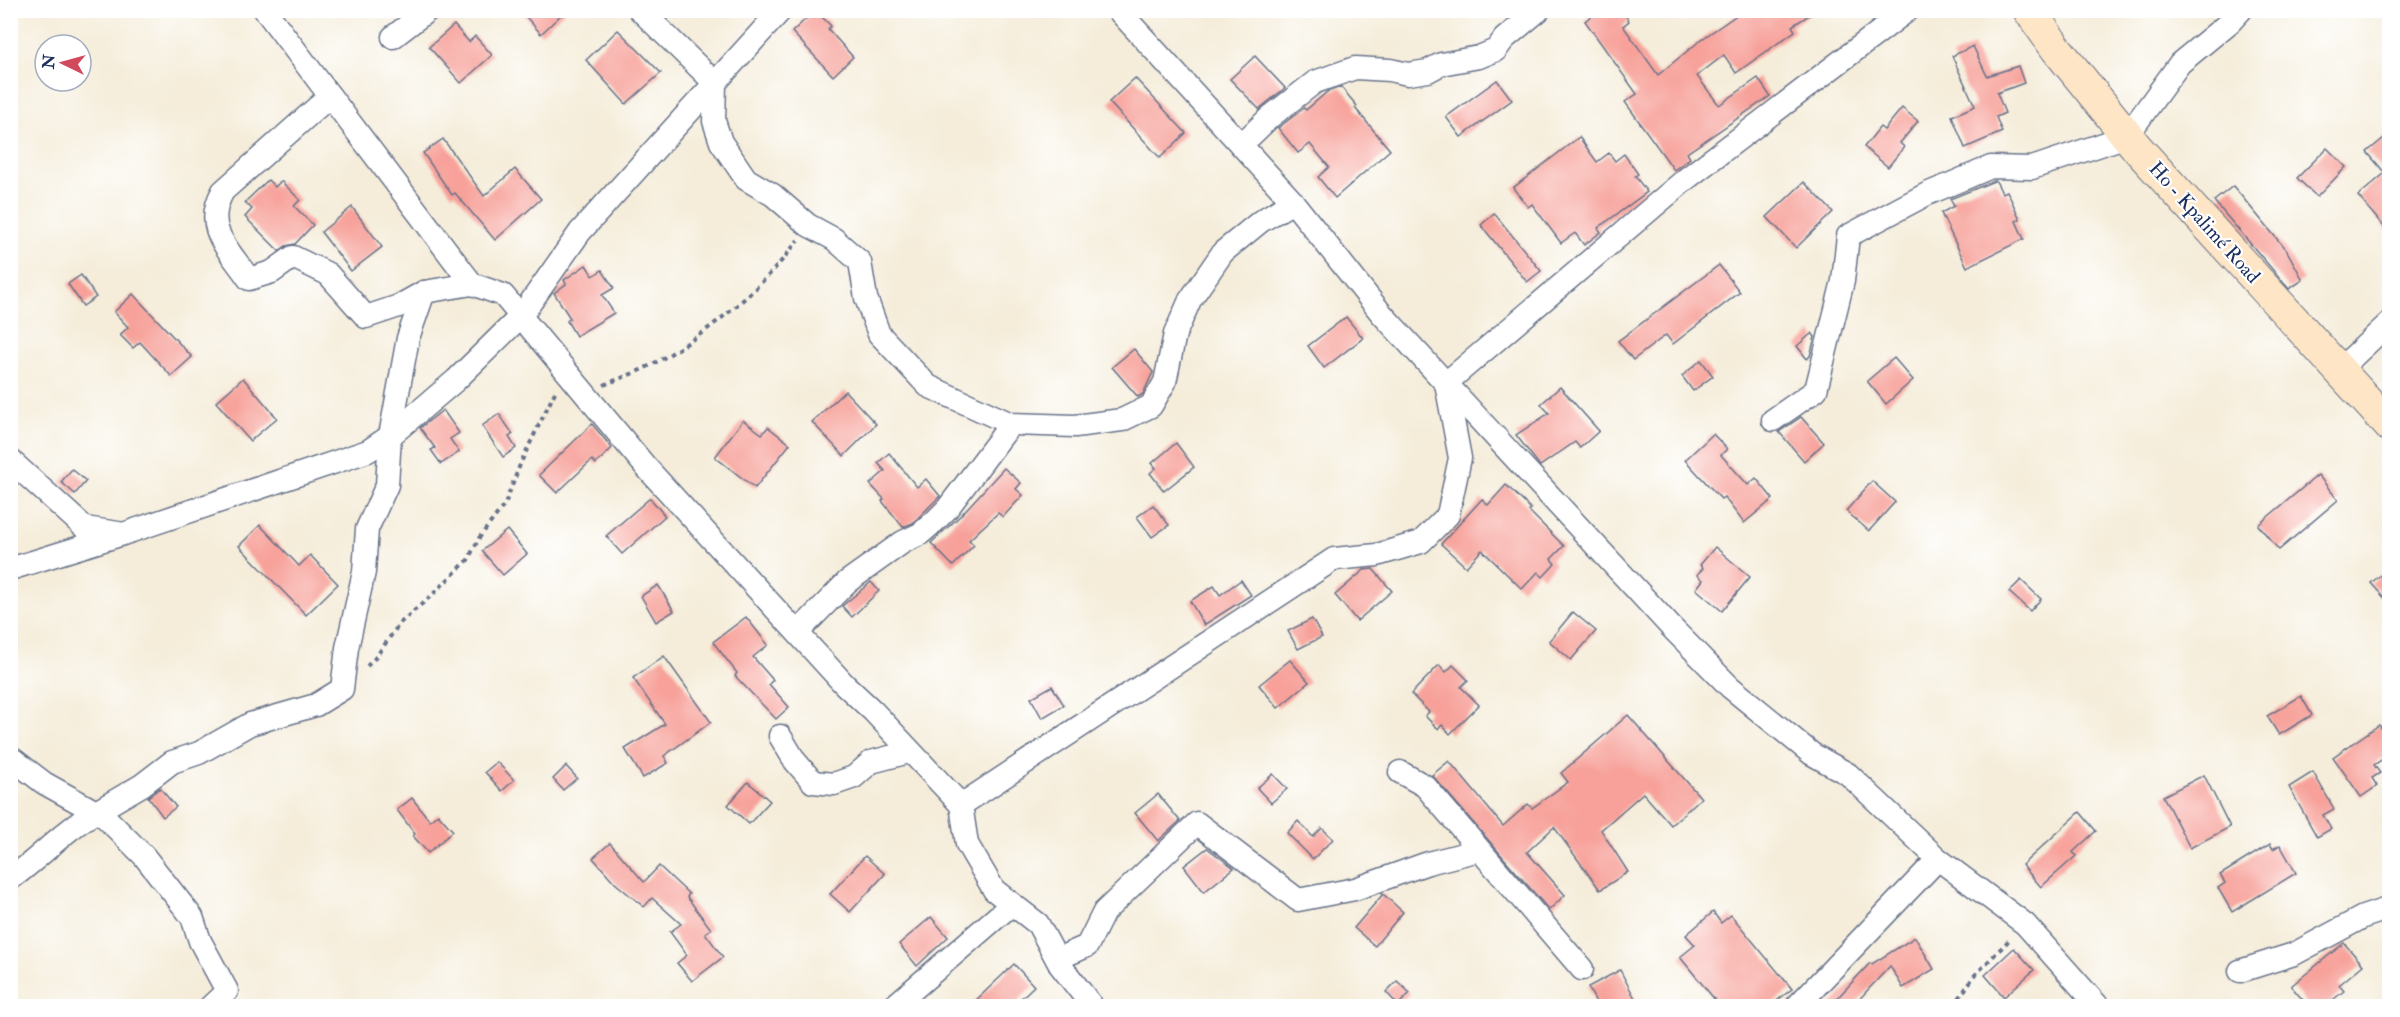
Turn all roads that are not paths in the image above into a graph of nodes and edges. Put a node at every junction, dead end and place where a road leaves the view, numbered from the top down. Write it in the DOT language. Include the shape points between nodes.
graph roads {
  1 [pos="265,10"];
  2 [pos="428,10"];
  3 [pos="640,10"];
  4 [pos="781,10"];
  5 [pos="1118,10"];
  6 [pos="1539,10"];
  7 [pos="1908,10"];
  8 [pos="2029,10"];
  9 [pos="2241,10"];
  10 [pos="393,37"];
  11 [pos="715,83"];
  12 [pos="330,96"];
  13 [pos="2127,136"];
  14 [pos="1241,145"];
  15 [pos="1293,202"];
  16 [pos="472,284"];
  17 [pos="423,292"];
  18 [pos="521,316"];
  19 [pos="2390,322"];
  20 [pos="2339,370"];
  21 [pos="1446,383"];
  22 [pos="1773,420"];
  23 [pos="1011,424"];
  24 [pos="2390,426"];
  25 [pos="390,436"];
  26 [pos="10,460"];
  27 [pos="123,534"];
  28 [pos="10,568"];
  29 [pos="798,632"];
  30 [pos="780,736"];
  31 [pos="909,752"];
  32 [pos="10,757"];
  33 [pos="1400,772"];
  34 [pos="961,805"];
  35 [pos="96,812"];
  36 [pos="1479,850"];
  37 [pos="1938,859"];
  38 [pos="10,879"];
  39 [pos="1012,904"];
  40 [pos="2390,908"];
  41 [pos="1057,959"];
  42 [pos="1582,969"];
  43 [pos="2240,971"];
  44 [pos="211,1006"];
  45 [pos="894,1006"];
  46 [pos="1092,1006"];
  47 [pos="1797,1006"];
  48 [pos="2098,1006"];
  1 -- 12 [label="street"];
  2 -- 10 [label="street"];
  3 -- 11 [label="street"];
  4 -- 11 [label="street"];
  5 -- 14 [label="street"];
  6 -- 14 [label="street" via="1496,50 1479,57 1408,74 1355,68 1315,82"];
  7 -- 21 [label="street" via="1686,179"];
  8 -- 13 [label="main road, Ho - Kpalimé Road"];
  9 -- 13 [label="street" via="2180,63"];
  11 -- 18 [label="street" via="580,232"];
  11 -- 23 [label="street" via="714,121 721,142 746,179 773,195 808,225 834,239 860,262 866,298 879,334 928,386"];
  12 -- 16 [label="street"];
  12 -- 17 [label="street" via="223,191 215,205 213,221 219,235 249,279 272,272 293,257 328,274 366,317 399,306"];
  13 -- 20 [label="main road, Ho - Kpalimé Road"];
  13 -- 22 [label="street" via="2032,168 1991,167 1927,194 1848,236 1843,281 1816,390"];
  14 -- 15 [label="street"];
  15 -- 21 [label="street" via="1381,313"];
  15 -- 23 [label="street" via="1260,221 1223,252 1190,300 1175,334 1165,382 1151,406 1122,420 1075,426"];
  16 -- 17 [label="street"];
  16 -- 18 [label="street" via="503,295"];
  17 -- 25 [label="street" via="408,338"];
  18 -- 25 [label="street" via="456,380"];
  18 -- 29 [label="street" via="646,467"];
  19 -- 20 [label="street"];
  20 -- 24 [label="main road, Ho - Kpalimé Road"];
  21 -- 34 [label="street" via="1460,458 1448,515 1421,542 1377,555 1334,559"];
  21 -- 37 [label="street" via="1730,687 1812,754 1848,774"];
  23 -- 29 [label="street" via="934,522 847,582"];
  25 -- 27 [label="street" via="368,451"];
  25 -- 35 [label="street" via="387,485 367,529 364,572 342,689 316,705 250,724 199,753 172,762"];
  26 -- 27 [label="street" via="85,528"];
  27 -- 28 [label="street"];
  29 -- 31 [label="street"];
  30 -- 31 [label="street" via="813,782 834,784 854,777 871,762"];
  31 -- 34 [label="street"];
  32 -- 35 [label="street" via="44,783"];
  33 -- 36 [label="street" via="1425,786"];
  34 -- 39 [label="street" via="967,844 994,890"];
  35 -- 38 [label="street" via="75,824"];
  35 -- 44 [label="street" via="144,856 192,917 200,941 227,991"];
  36 -- 41 [label="street" via="1355,889 1298,900 1197,823 1104,912 1087,946"];
  36 -- 42 [label="street"];
  37 -- 47 [label="street"];
  37 -- 48 [label="street" via="2025,924"];
  39 -- 41 [label="street" via="1038,924"];
  39 -- 45 [label="street"];
  40 -- 43 [label="street" via="2363,917 2294,954"];
  41 -- 46 [label="street"];
}
